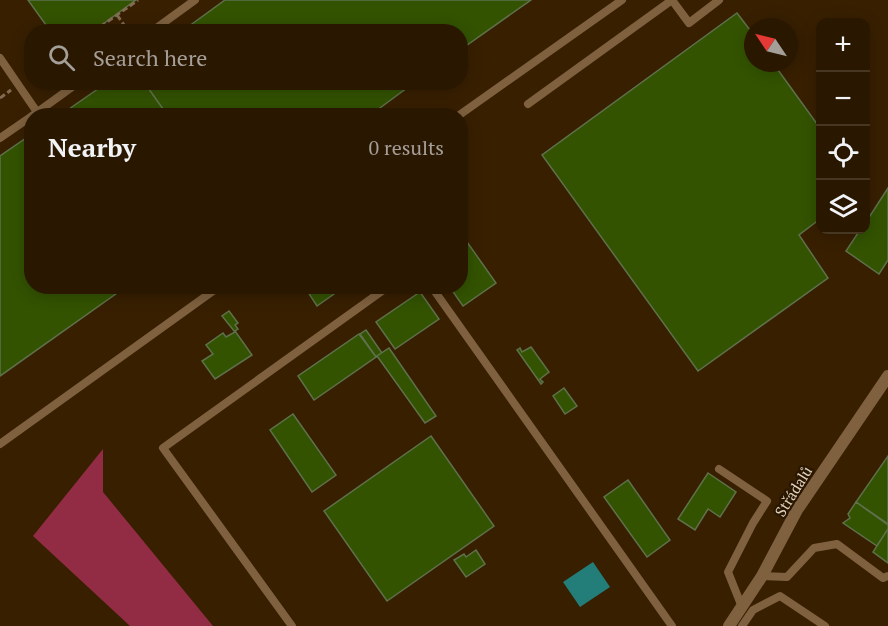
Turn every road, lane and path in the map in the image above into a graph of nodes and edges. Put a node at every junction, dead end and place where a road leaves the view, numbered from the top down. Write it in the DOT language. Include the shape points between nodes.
graph roads {
  1 [pos="138,0"];
  2 [pos="195,0"];
  3 [pos="622,0"];
  4 [pos="672,0"];
  5 [pos="719,0"];
  6 [pos="117,15"];
  7 [pos="104,24"];
  8 [pos="123,24"];
  9 [pos="162,24"];
  10 [pos="0,58"];
  11 [pos="68,90"];
  12 [pos="528,104"];
  13 [pos="30,108"];
  14 [pos="44,108"];
  15 [pos="468,109"];
  16 [pos="24,122"];
  17 [pos="0,138"];
  18 [pos="208,294"];
  19 [pos="378,294"];
  20 [pos="437,294"];
  21 [pos="888,376"];
  22 [pos="0,444"];
  23 [pos="719,470"];
  24 [pos="762,576"];
  25 [pos="888,576"];
  26 [pos="742,607"];
  27 [pos="292,626"];
  28 [pos="672,626"];
  29 [pos="729,626"];
  30 [pos="742,626"];
  31 [pos="825,626"];
  1 -- 6 [label="path"];
  2 -- 9 [label="lane"];
  3 -- 15 [label="lane"];
  4 -- 5 [label="lane" via="689,22"];
  4 -- 12 [label="lane"];
  6 -- 7 [label="path"];
  6 -- 8 [label="path"];
  10 -- 13 [label="lane"];
  11 -- 14 [label="lane"];
  16 -- 17 [label="lane"];
  18 -- 22 [label="lane"];
  19 -- 27 [label="lane" via="164,448"];
  20 -- 28 [label="lane"];
  21 -- 24 [label="street, Střádalů" via="797,510"];
  23 -- 26 [label="lane" via="767,501 728,572"];
  24 -- 25 [label="lane" via="787,577 814,548 837,544 883,578"];
  24 -- 26 [label="street, Střádalů"];
  26 -- 29 [label="street, Střádalů"];
  30 -- 31 [label="lane" via="753,610 780,596"];
}
